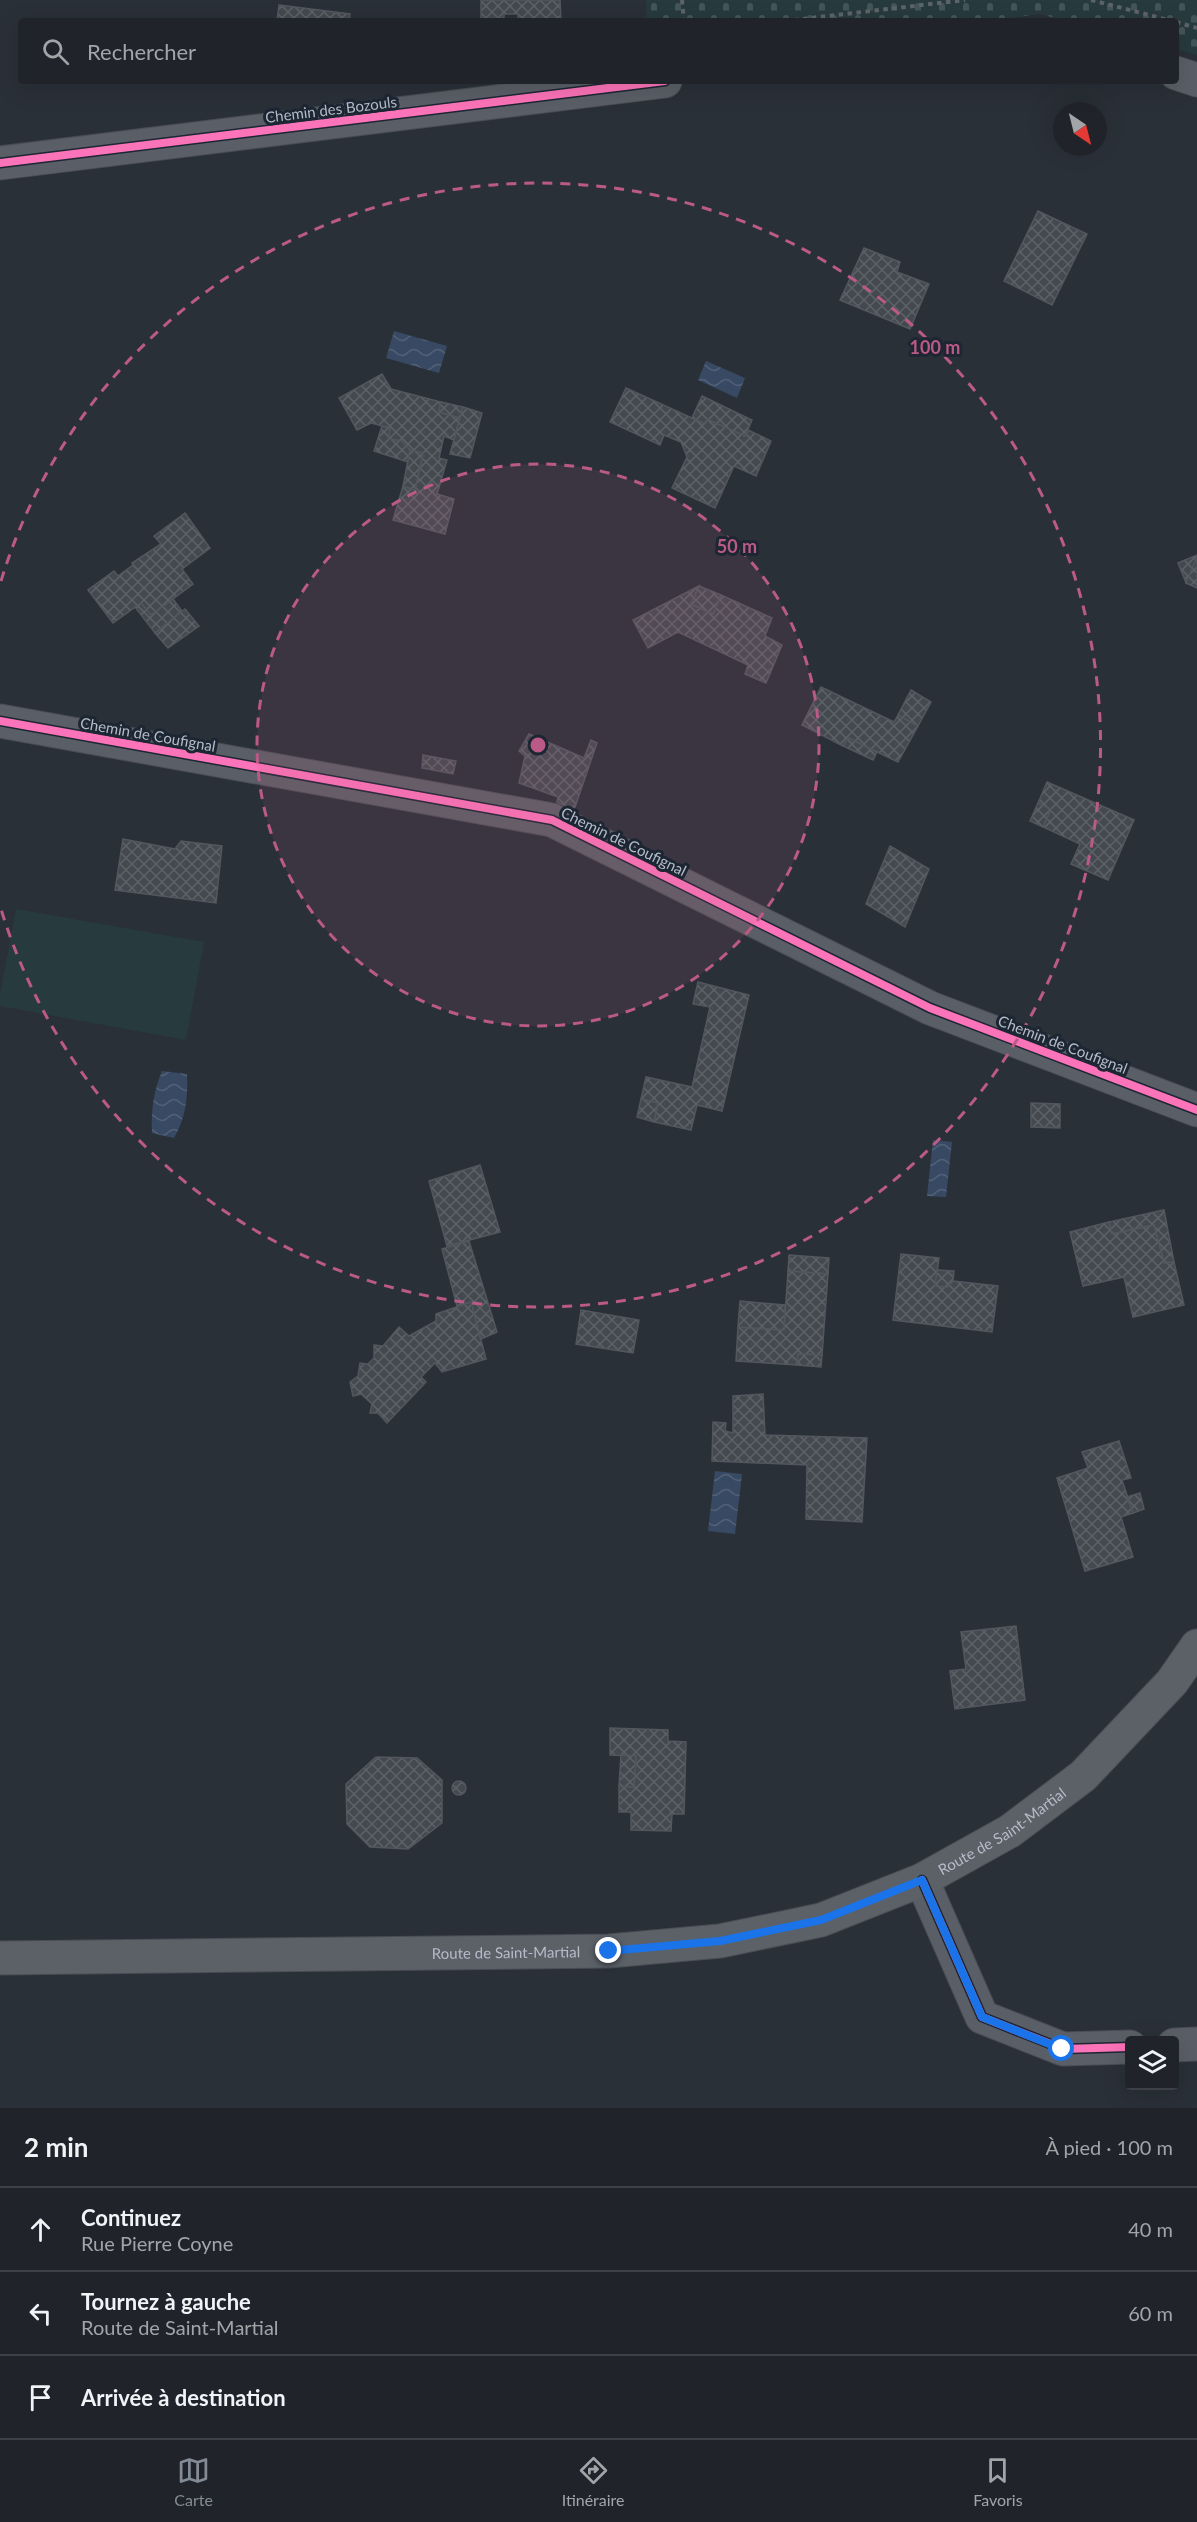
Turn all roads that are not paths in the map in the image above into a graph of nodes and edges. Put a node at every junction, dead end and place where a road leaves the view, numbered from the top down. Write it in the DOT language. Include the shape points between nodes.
graph roads {
  1 [pos="1179,74"];
  2 [pos="1197,80"];
  3 [pos="641,84"];
  4 [pos="0,163"];
  5 [pos="0,721"];
  6 [pos="1197,1110"];
  7 [pos="1197,1646"];
  8 [pos="922,1880"];
  9 [pos="0,1959"];
  10 [pos="1197,2044"];
  11 [pos="1179,2045"];
  12 [pos="1125,2047"];
  1 -- 2 [label="street"];
  3 -- 4 [label="street, Chemin des Bozouls"];
  5 -- 6 [label="street, Chemin de Coufignal" via="552,820 930,1008"];
  7 -- 8 [label="main road, Route de Saint-Martial" via="1172,1682 1083,1776 1010,1831"];
  8 -- 9 [label="main road, Route de Saint-Martial" via="821,1920 720,1941 621,1950"];
  8 -- 12 [label="street" via="982,2017 1062,2049"];
  10 -- 11 [label="street"];
}
